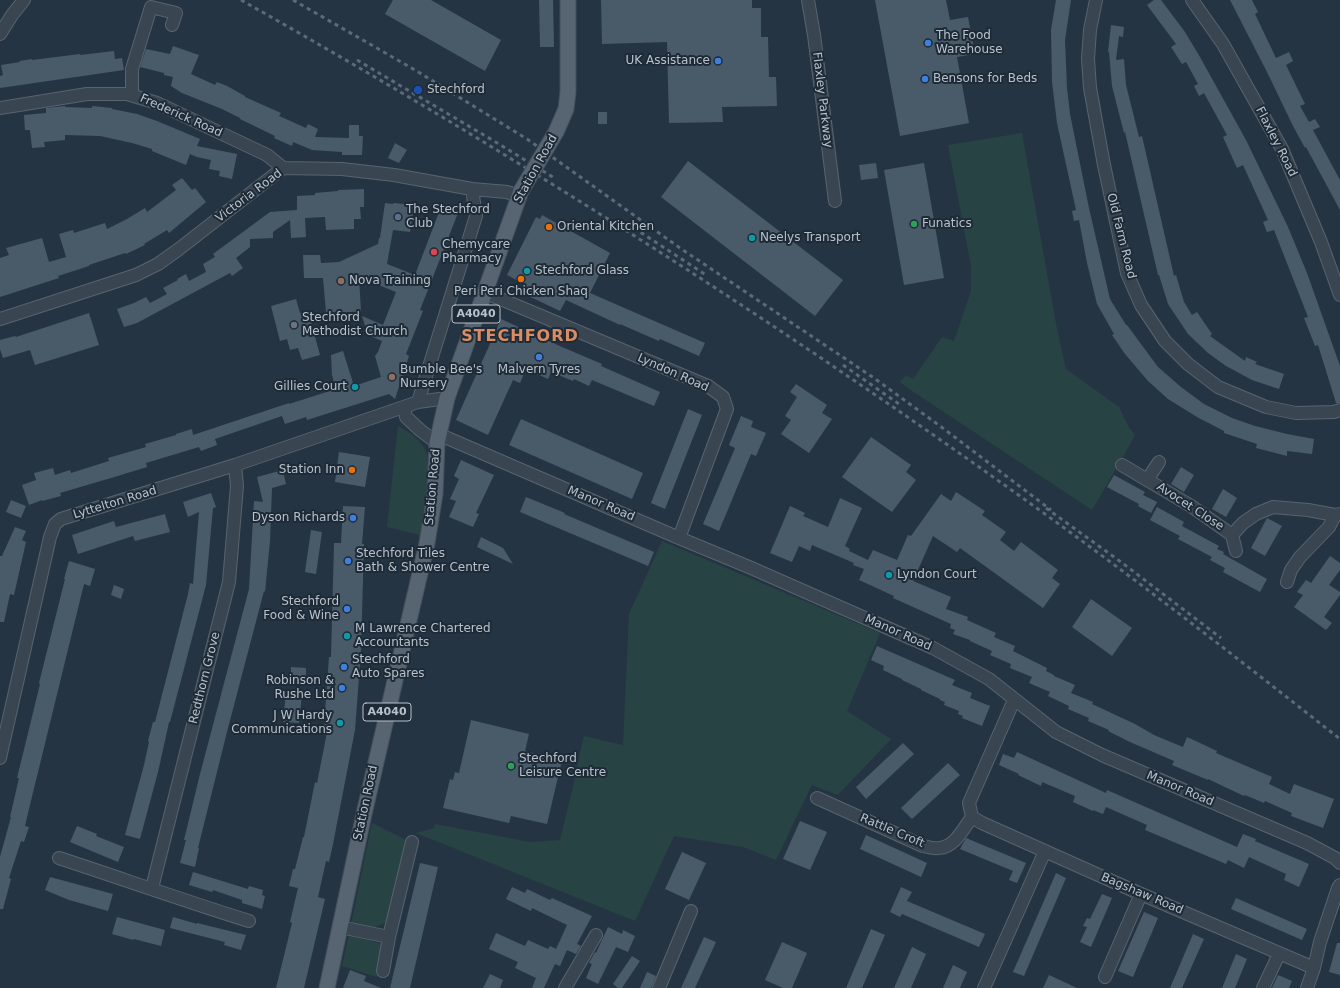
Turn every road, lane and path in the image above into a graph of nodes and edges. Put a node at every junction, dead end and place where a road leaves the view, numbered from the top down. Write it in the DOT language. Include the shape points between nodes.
graph roads {
  1 [pos="24,0"];
  2 [pos="568,0"];
  3 [pos="808,0"];
  4 [pos="1096,0"];
  5 [pos="1192,0"];
  6 [pos="172,25"];
  7 [pos="0,34"];
  8 [pos="132,95"];
  9 [pos="0,108"];
  10 [pos="283,168"];
  11 [pos="472,189"];
  12 [pos="520,193"];
  13 [pos="835,201"];
  14 [pos="484,292"];
  15 [pos="1340,295"];
  16 [pos="0,319"];
  17 [pos="447,398"];
  18 [pos="418,402"];
  19 [pos="404,407"];
  20 [pos="1340,410"];
  21 [pos="438,438"];
  22 [pos="1159,462"];
  23 [pos="235,465"];
  24 [pos="1122,465"];
  25 [pos="1147,480"];
  26 [pos="1337,515"];
  27 [pos="1232,535"];
  28 [pos="679,538"];
  29 [pos="1236,551"];
  30 [pos="1287,582"];
  31 [pos="1014,700"];
  32 [pos="0,758"];
  33 [pos="818,798"];
  34 [pos="972,817"];
  35 [pos="412,842"];
  36 [pos="1045,851"];
  37 [pos="1338,857"];
  38 [pos="59,858"];
  39 [pos="1340,885"];
  40 [pos="152,888"];
  41 [pos="1141,894"];
  42 [pos="691,911"];
  43 [pos="249,921"];
  44 [pos="340,927"];
  45 [pos="596,935"];
  46 [pos="389,937"];
  47 [pos="1279,954"];
  48 [pos="1314,968"];
  49 [pos="383,971"];
  50 [pos="1105,977"];
  51 [pos="327,988"];
  52 [pos="565,988"];
  53 [pos="659,988"];
  54 [pos="984,988"];
  55 [pos="1263,988"];
  56 [pos="1307,988"];
  1 -- 7 [label="street"];
  2 -- 12 [label="main road, Station Road / A4040, bridge" via="566,109 556,132"];
  3 -- 13 [label="street, Flaxley Parkway"];
  4 -- 20 [label="street, Old Farm Road" via="1088,59 1090,88 1127,273 1141,305 1165,341 1188,364 1218,387 1266,407 1296,413"];
  5 -- 15 [label="street, Flaxley Road" via="1223,44 1282,149"];
  6 -- 8 [label="street" via="176,13 151,7 132,69"];
  8 -- 9 [label="street, Frederick Road" via="87,94"];
  8 -- 10 [label="street, Frederick Road" via="157,103 267,155"];
  10 -- 11 [label="street, Victoria Road" via="342,169"];
  10 -- 16 [label="street, Victoria Road" via="158,264 136,275"];
  11 -- 12 [label="street, Victoria Road"];
  11 -- 18 [label="street" via="476,216"];
  12 -- 14 [label="main road, Station Road / A4040"];
  14 -- 17 [label="main road, Station Road / A4040"];
  14 -- 28 [label="street, Lyndon Road" via="708,386 723,397 727,409"];
  17 -- 18 [label="street, Lyttelton Road"];
  17 -- 21 [label="main road, Station Road / A4040"];
  18 -- 19 [label="street, Lyttelton Road"];
  19 -- 21 [label="street" via="406,417 420,430"];
  19 -- 23 [label="street, Lyttelton Road"];
  21 -- 28 [label="street, Manor Road"];
  21 -- 44 [label="main road, Station Road / A4040" via="435,494 427,543 365,807"];
  22 -- 25 [label="street, Avocet Close"];
  23 -- 32 [label="street, Lyttelton Road" via="61,519 55,524"];
  23 -- 40 [label="street, Redthorn Grove" via="237,486 229,582"];
  24 -- 25 [label="street, Avocet Close"];
  25 -- 27 [label="street, Avocet Close" via="1191,506"];
  26 -- 27 [label="street, Avocet Close" via="1273,507 1256,514"];
  26 -- 30 [label="street" via="1300,557"];
  27 -- 29 [label="street, Avocet Close"];
  28 -- 31 [label="street, Manor Road" via="934,648 989,679"];
  31 -- 34 [label="street" via="969,803"];
  31 -- 37 [label="street, Manor Road" via="1056,732 1102,755"];
  33 -- 34 [label="street, Rattle Croft" via="923,846 937,849 946,847 954,841"];
  34 -- 36 [label="street, Bagshaw Road"];
  35 -- 46 [label="street"];
  36 -- 41 [label="street, Bagshaw Road"];
  36 -- 54 [label="street"];
  38 -- 40 [label="street"];
  39 -- 48 [label="street" via="1320,942"];
  40 -- 43 [label="street"];
  41 -- 47 [label="street, Bagshaw Road"];
  41 -- 50 [label="street"];
  42 -- 53 [label="street"];
  44 -- 46 [label="street"];
  44 -- 51 [label="main road, Station Road / A4040"];
  45 -- 52 [label="street"];
  46 -- 49 [label="street"];
  47 -- 48 [label="street, Bagshaw Road"];
  47 -- 55 [label="street"];
  48 -- 56 [label="street"];
}
